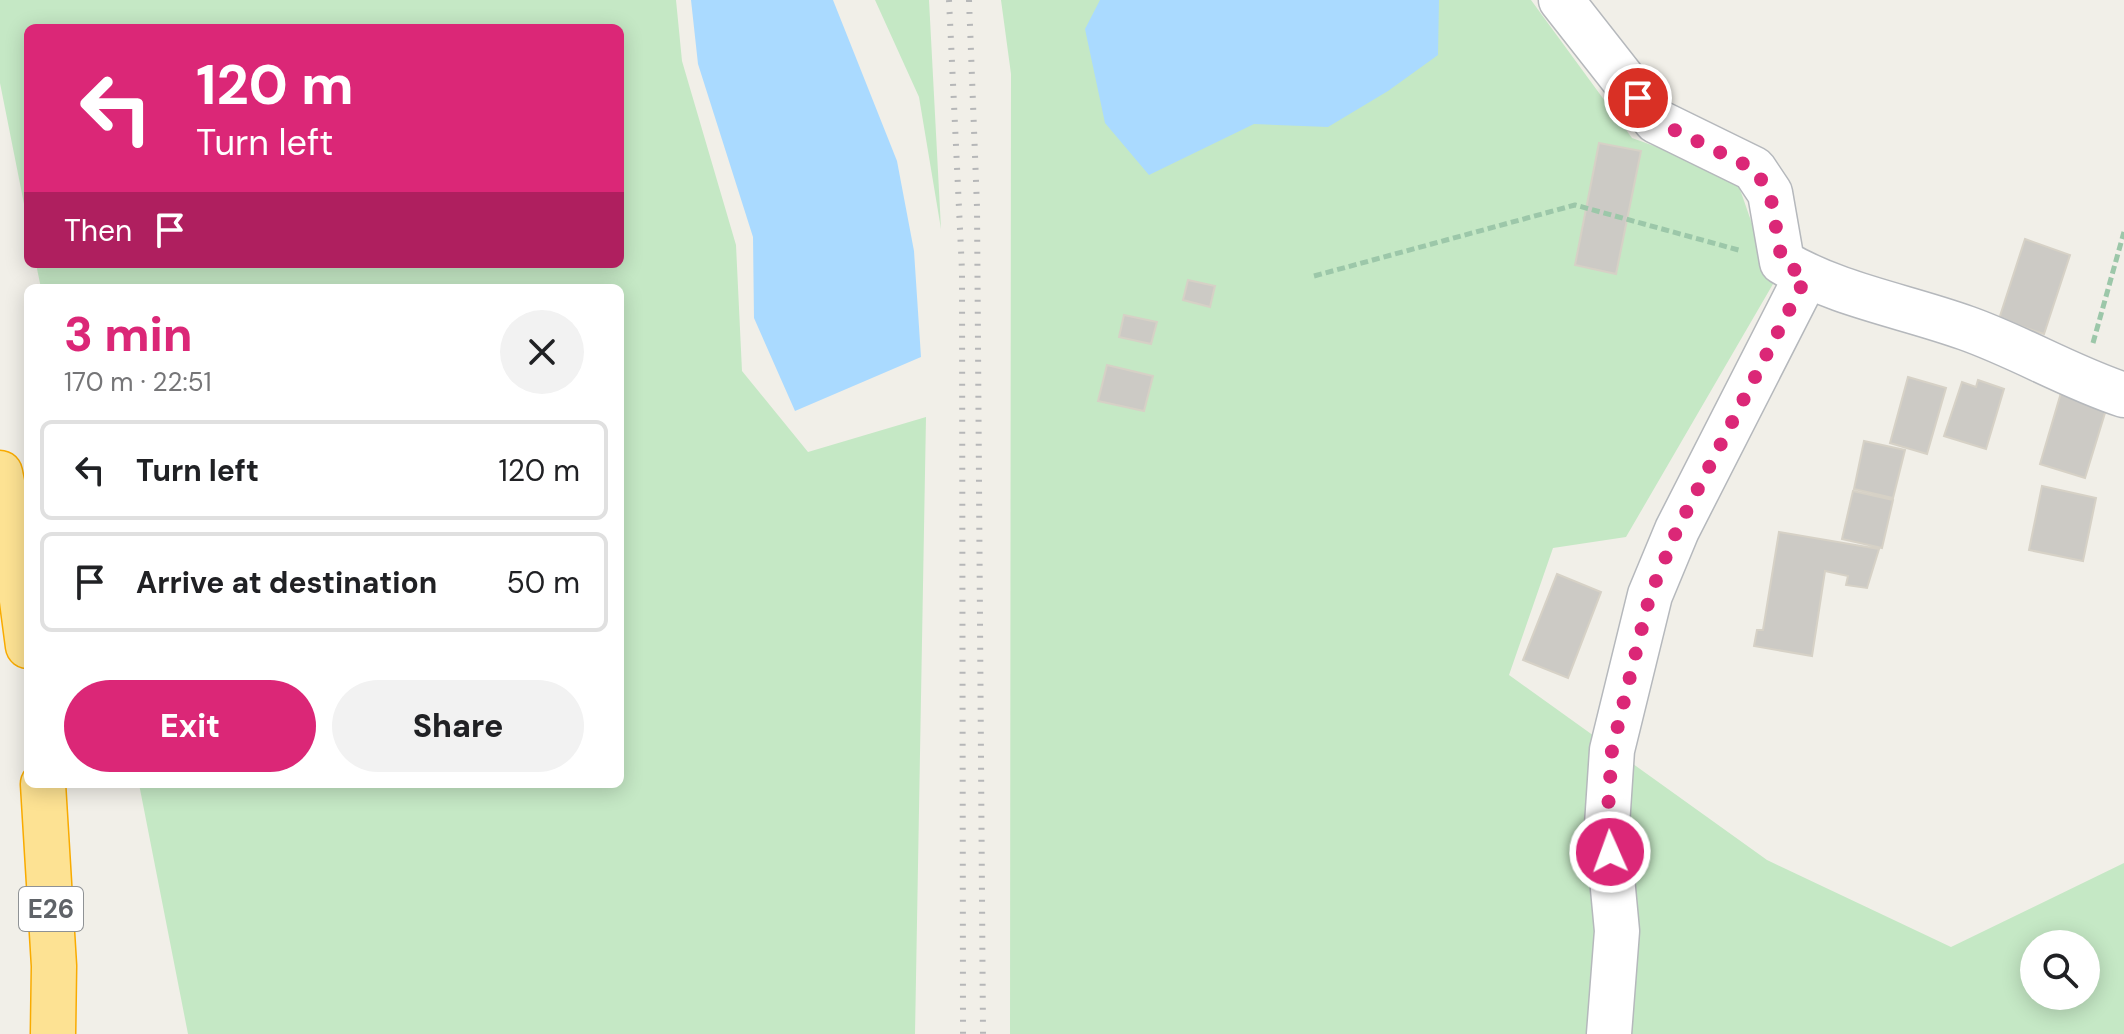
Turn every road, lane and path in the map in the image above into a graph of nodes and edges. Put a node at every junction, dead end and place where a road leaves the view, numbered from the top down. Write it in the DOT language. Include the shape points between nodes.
graph roads {
  1 [pos="1561,0"];
  2 [pos="2124,232"];
  3 [pos="1794,269"];
  4 [pos="1314,276"];
  5 [pos="2082,381"];
  6 [pos="2124,395"];
  7 [pos="0,473"];
  8 [pos="24,616"];
  9 [pos="43,788"];
  10 [pos="53,1034"];
  11 [pos="1609,1034"];
  1 -- 3 [label="street" via="1656,121 1754,169 1770,193"];
  2 -- 5 [label="path"];
  3 -- 4 [label="path" via="1575,205"];
  3 -- 5 [label="street" via="1969,329"];
  3 -- 11 [label="street" via="1650,595 1612,750 1607,825 1617,931"];
  5 -- 6 [label="street"];
  7 -- 8 [label="highway"];
  9 -- 10 [label="highway, E26"];
}
